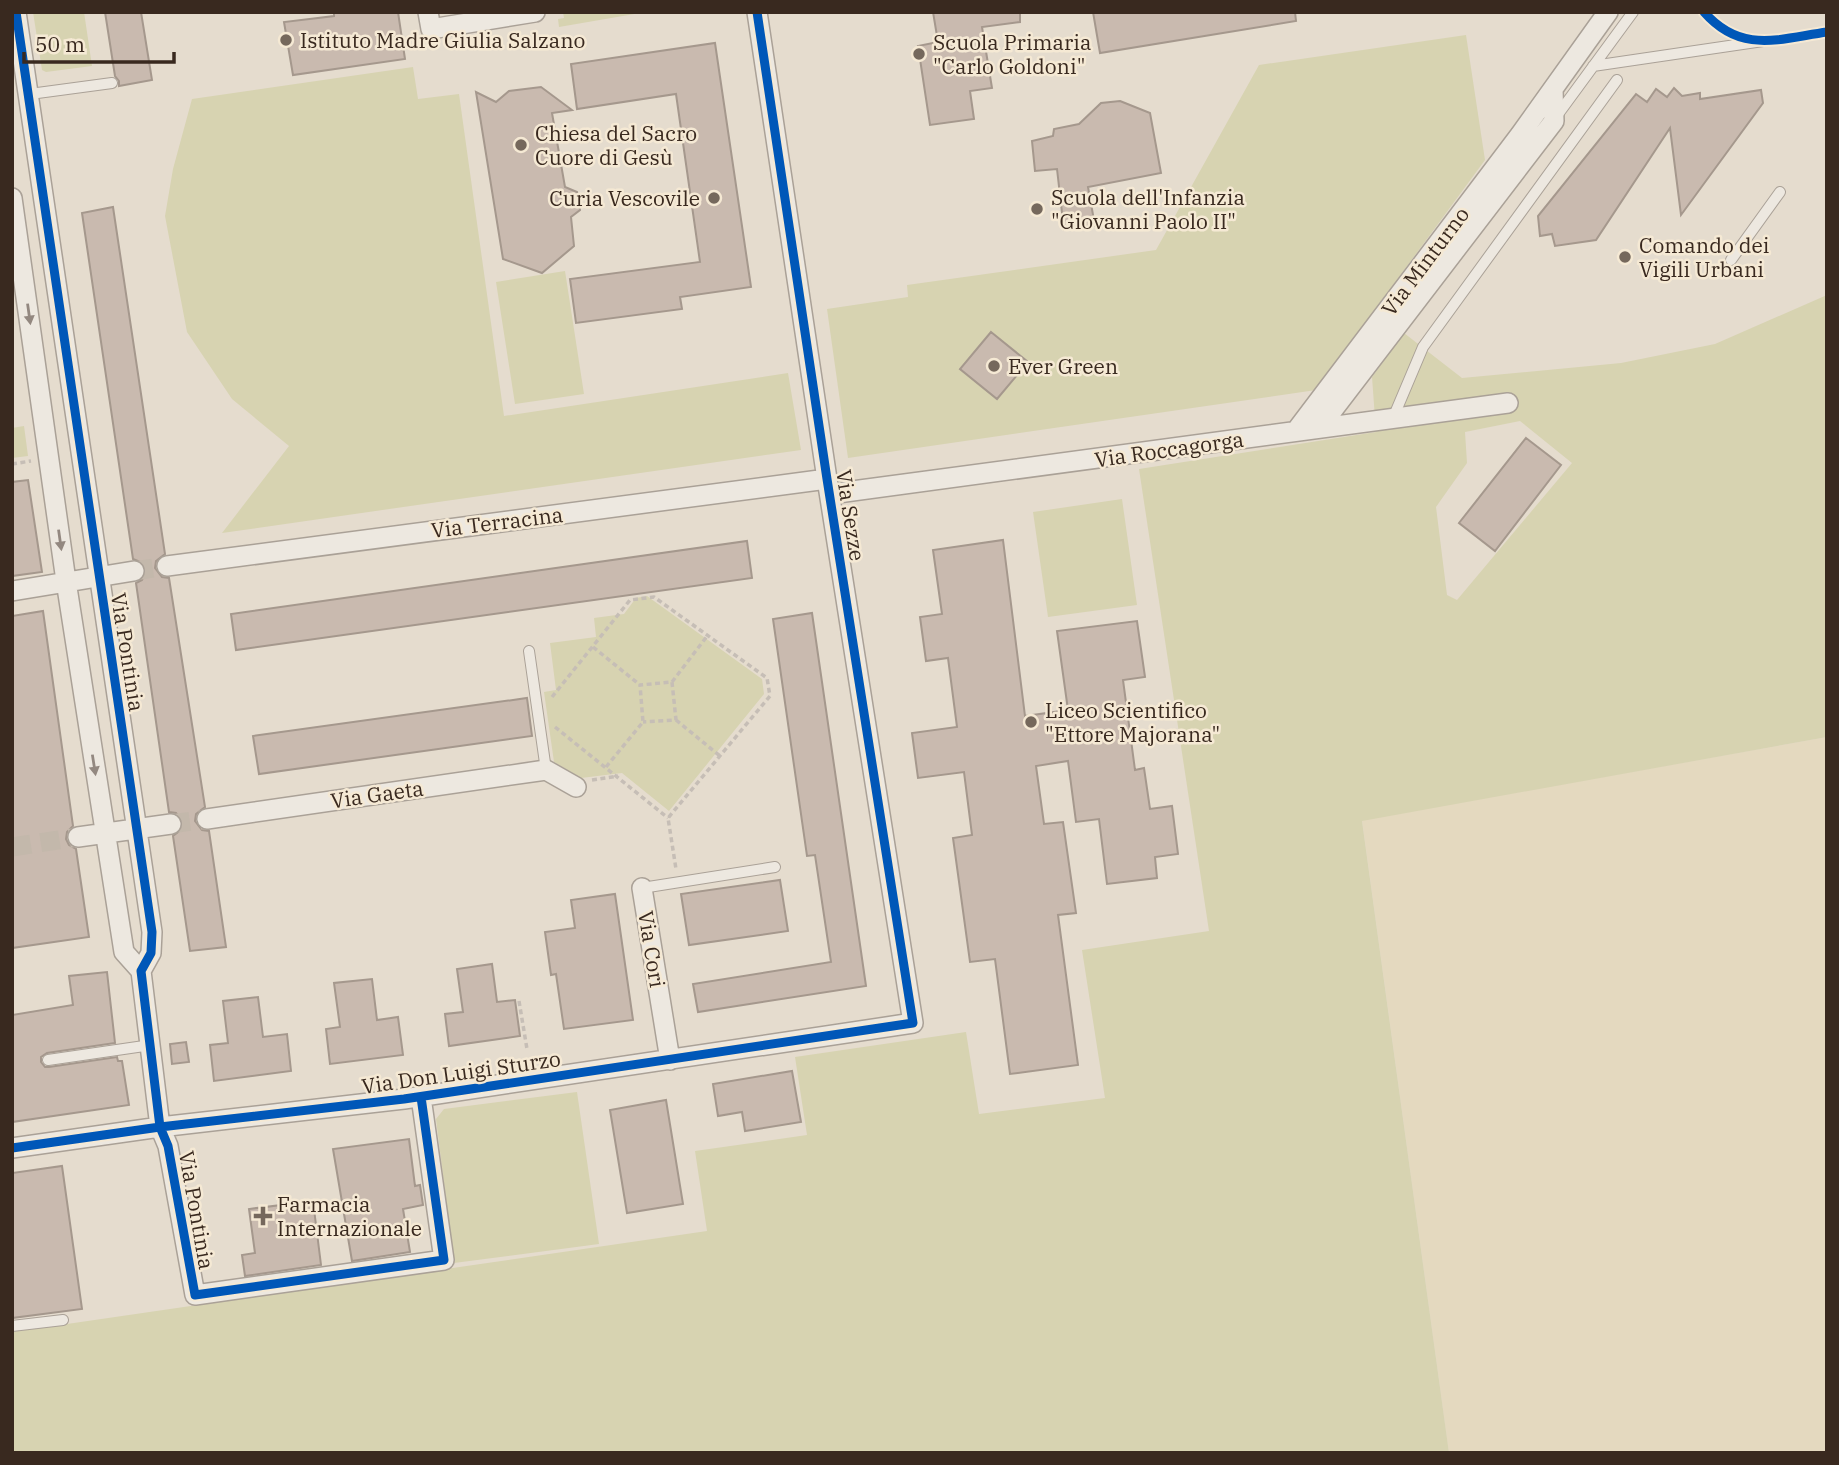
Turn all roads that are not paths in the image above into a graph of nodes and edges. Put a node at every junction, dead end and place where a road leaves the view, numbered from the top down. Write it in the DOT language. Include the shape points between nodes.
graph roads {
  1 [pos="16,12"];
  2 [pos="428,12"];
  3 [pos="535,12"];
  4 [pos="757,12"];
  5 [pos="1608,12"];
  6 [pos="1633,12"];
  7 [pos="1763,41"];
  8 [pos="1593,66"];
  9 [pos="1617,80"];
  10 [pos="112,83"];
  11 [pos="1553,89"];
  12 [pos="21,96"];
  13 [pos="1554,121"];
  14 [pos="1780,192"];
  15 [pos="12,198"];
  16 [pos="1731,260"];
  17 [pos="1508,403"];
  18 [pos="1393,419"];
  19 [pos="1319,428"];
  20 [pos="1296,431"];
  21 [pos="829,486"];
  22 [pos="167,566"];
  23 [pos="134,571"];
  24 [pos="99,576"];
  25 [pos="66,581"];
  26 [pos="12,591"];
  27 [pos="529,651"];
  28 [pos="547,770"];
  29 [pos="576,787"];
  30 [pos="207,819"];
  31 [pos="171,824"];
  32 [pos="138,829"];
  33 [pos="105,834"];
  34 [pos="78,837"];
  35 [pos="775,867"];
  36 [pos="642,888"];
  37 [pos="141,971"];
  38 [pos="914,1023"];
  39 [pos="150,1045"];
  40 [pos="48,1060"];
  41 [pos="670,1060"];
  42 [pos="421,1097"];
  43 [pos="160,1127"];
  44 [pos="12,1148"];
  45 [pos="63,1320"];
  46 [pos="12,1326"];
  1 -- 12 [label="street, Via Pontinia"];
  2 -- 3 [label="street" via="430,29"];
  4 -- 21 [label="street, Via Sezze"];
  5 -- 11 [label="street, Via Minturno"];
  6 -- 8 [label="lane"];
  7 -- 8 [label="lane"];
  8 -- 13 [label="lane"];
  9 -- 18 [label="lane" via="1423,347"];
  10 -- 12 [label="lane"];
  11 -- 13 [label="street"];
  11 -- 20 [label="street, Via Minturno"];
  12 -- 24 [label="street, Via Pontinia"];
  13 -- 19 [label="street, Via Minturno"];
  14 -- 16 [label="lane"];
  15 -- 25 [label="street, Via Pontinia, one-way"];
  17 -- 18 [label="street, Via Roccagorga"];
  18 -- 19 [label="street, Via Roccagorga"];
  19 -- 20 [label="street, Via Roccagorga"];
  20 -- 21 [label="street, Via Roccagorga"];
  21 -- 22 [label="street, Via Terracina"];
  21 -- 38 [label="street, Via Sezze"];
  23 -- 24 [label="street"];
  24 -- 25 [label="street"];
  24 -- 32 [label="street, Via Pontinia"];
  25 -- 26 [label="street"];
  25 -- 33 [label="street, Via Pontinia, one-way"];
  27 -- 28 [label="lane"];
  28 -- 29 [label="street"];
  28 -- 30 [label="street, Via Gaeta"];
  31 -- 32 [label="street"];
  32 -- 33 [label="street"];
  32 -- 37 [label="street, Via Pontinia" via="152,932 150,953"];
  33 -- 34 [label="street"];
  33 -- 37 [label="street, Via Pontinia" via="124,952"];
  35 -- 36 [label="lane, Via Cori"];
  36 -- 41 [label="street, Via Cori"];
  37 -- 39 [label="street, Via Pontinia"];
  38 -- 41 [label="street, Via Don Luigi Sturzo"];
  39 -- 40 [label="lane"];
  39 -- 43 [label="street, Via Pontinia"];
  41 -- 42 [label="street, Via Don Luigi Sturzo"];
  42 -- 43 [label="street, Via Don Luigi Sturzo"];
  42 -- 43 [label="street, Via Pontinia" via="444,1260 195,1295 168,1146"];
  43 -- 44 [label="street, Via Don Luigi Sturzo"];
  45 -- 46 [label="lane"];
}
